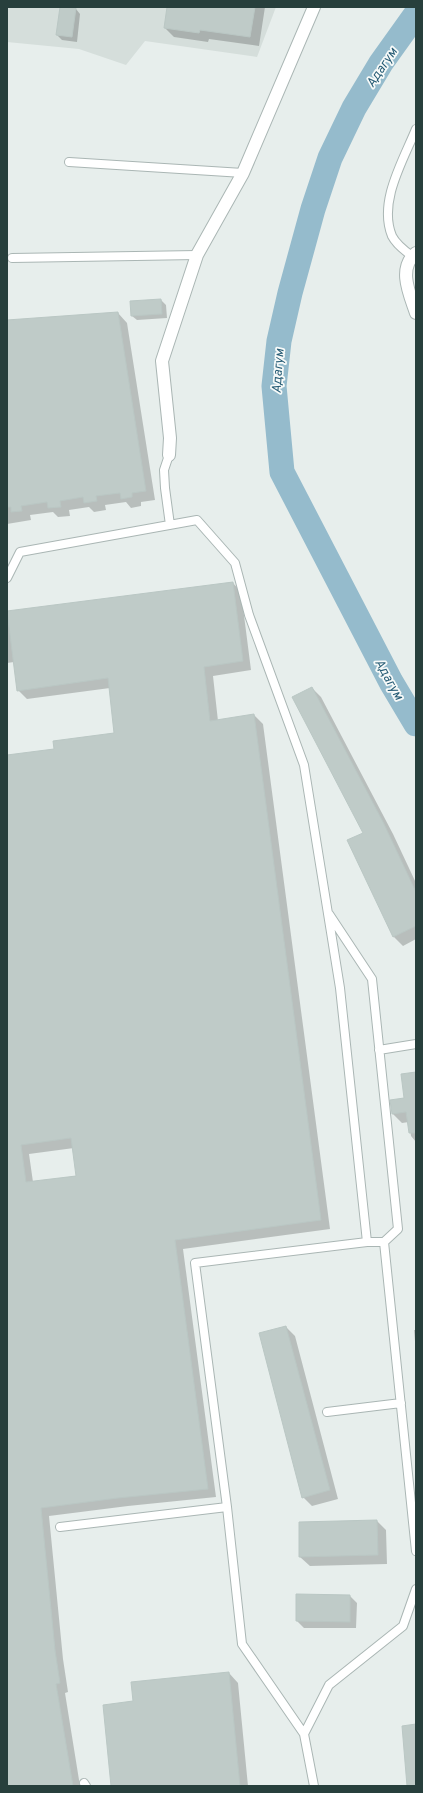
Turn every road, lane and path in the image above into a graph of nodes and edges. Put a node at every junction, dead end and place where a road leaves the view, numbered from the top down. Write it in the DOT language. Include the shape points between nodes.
graph roads {
  1 [pos="314,7"];
  2 [pos="416,129"];
  3 [pos="69,162"];
  4 [pos="243,174"];
  5 [pos="197,255"];
  6 [pos="12,258"];
  7 [pos="412,258"];
  8 [pos="416,313"];
  9 [pos="170,456"];
  10 [pos="170,525"];
  11 [pos="7,578"];
  12 [pos="327,911"];
  13 [pos="416,1044"];
  14 [pos="379,1050"];
  15 [pos="367,1242"];
  16 [pos="384,1242"];
  17 [pos="401,1403"];
  18 [pos="326,1412"];
  19 [pos="228,1507"];
  20 [pos="60,1527"];
  21 [pos="416,1551"];
  22 [pos="416,1589"];
  23 [pos="304,1734"];
  24 [pos="314,1786"];
  1 -- 4 [label="street"];
  2 -- 7 [label="lane" via="392,187 388,209 392,237"];
  3 -- 4 [label="lane"];
  4 -- 5 [label="street"];
  5 -- 6 [label="lane"];
  5 -- 9 [label="street" via="162,361"];
  7 -- 8 [label="street" via="406,277"];
  9 -- 10 [label="lane" via="164,470"];
  10 -- 11 [label="lane" via="20,552"];
  10 -- 12 [label="lane" via="197,520 235,563 249,615 304,765"];
  12 -- 14 [label="lane" via="372,979"];
  12 -- 15 [label="lane" via="340,988"];
  13 -- 14 [label="lane"];
  14 -- 16 [label="lane" via="398,1229"];
  15 -- 16 [label="lane"];
  15 -- 19 [label="lane" via="195,1263"];
  16 -- 17 [label="lane"];
  17 -- 18 [label="lane"];
  17 -- 21 [label="lane"];
  19 -- 20 [label="lane"];
  19 -- 23 [label="lane" via="242,1644"];
  22 -- 23 [label="lane" via="403,1626 329,1685"];
  23 -- 24 [label="lane"];
}
